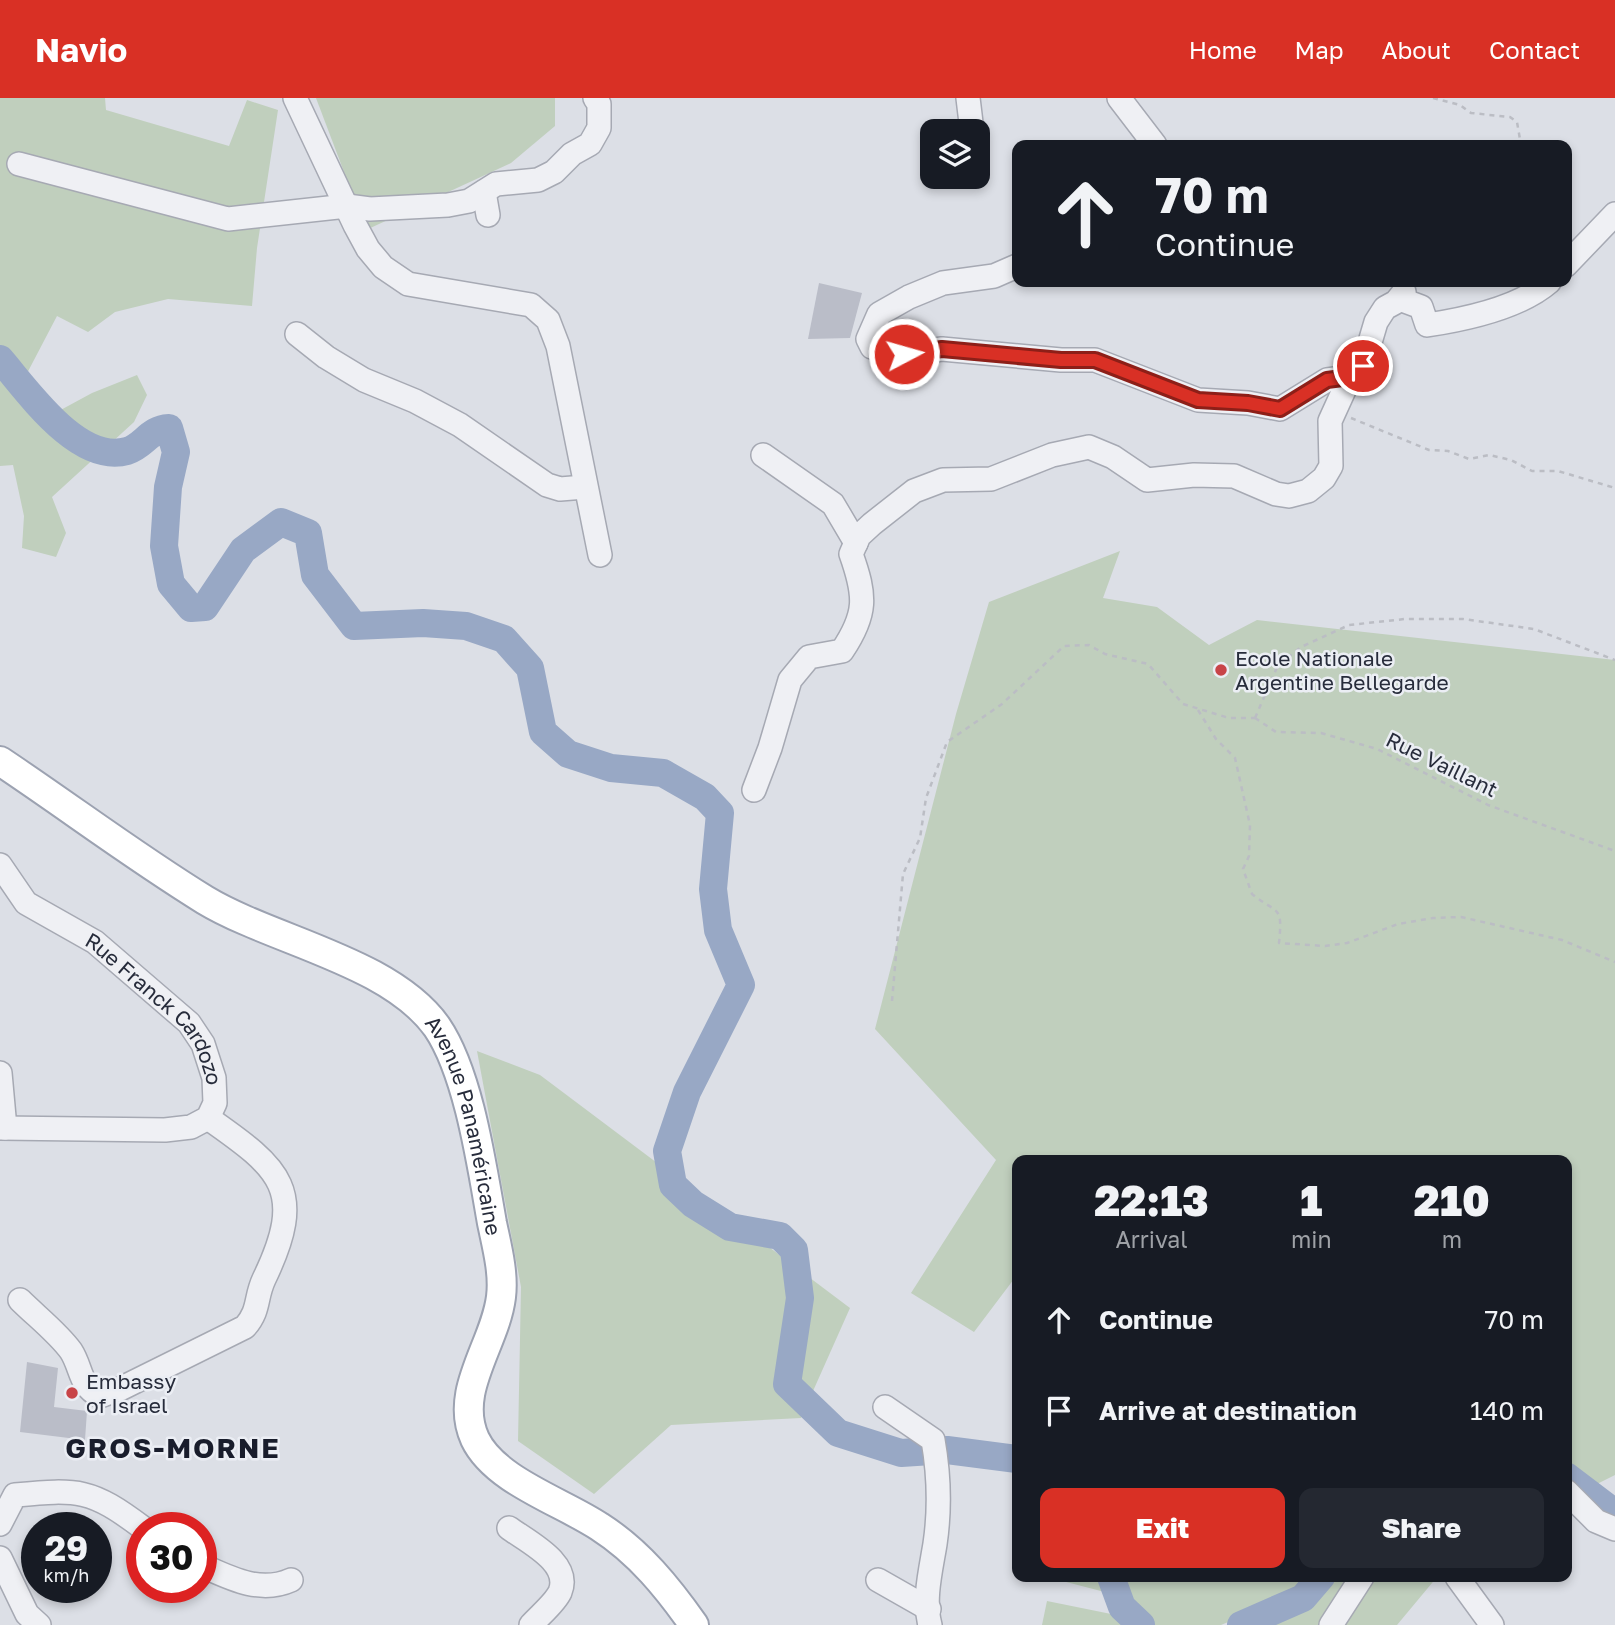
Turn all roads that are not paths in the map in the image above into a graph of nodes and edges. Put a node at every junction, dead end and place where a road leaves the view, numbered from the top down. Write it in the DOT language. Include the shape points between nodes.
graph roads {
  1 [pos="295,98"];
  2 [pos="595,98"];
  3 [pos="968,98"];
  4 [pos="1119,98"];
  5 [pos="971,119"];
  6 [pos="1151,140"];
  7 [pos="19,164"];
  8 [pos="484,192"];
  9 [pos="347,206"];
  10 [pos="488,215"];
  11 [pos="1615,215"];
  12 [pos="1572,259"];
  13 [pos="1012,269"];
  14 [pos="1544,287"];
  15 [pos="297,334"];
  16 [pos="1350,377"];
  17 [pos="763,455"];
  18 [pos="585,487"];
  19 [pos="856,543"];
  20 [pos="600,555"];
  21 [pos="0,761"];
  22 [pos="754,790"];
  23 [pos="0,865"];
  24 [pos="0,1073"];
  25 [pos="208,1118"];
  26 [pos="2,1128"];
  27 [pos="20,1300"];
  28 [pos="886,1407"];
  29 [pos="1572,1497"];
  30 [pos="126,1515"];
  31 [pos="0,1524"];
  32 [pos="509,1528"];
  33 [pos="1615,1528"];
  34 [pos="0,1558"];
  35 [pos="217,1573"];
  36 [pos="291,1580"];
  37 [pos="878,1580"];
  38 [pos="1359,1582"];
  39 [pos="1461,1582"];
  40 [pos="929,1617"];
  41 [pos="39,1625"];
  42 [pos="531,1625"];
  43 [pos="694,1625"];
  44 [pos="1331,1625"];
  45 [pos="1492,1625"];
  1 -- 9 [label="street"];
  2 -- 8 [label="street" via="599,128 590,144 538,180 496,184"];
  3 -- 5 [label="street"];
  4 -- 6 [label="street"];
  7 -- 9 [label="street" via="214,217 245,219"];
  8 -- 9 [label="street" via="469,201 424,207"];
  8 -- 10 [label="street"];
  9 -- 18 [label="street" via="368,249 383,267 408,284 531,305 548,320 558,346"];
  11 -- 12 [label="street"];
  13 -- 16 [label="street" via="943,283 909,297 879,314 868,339 872,347 904,354 942,349 1095,360 1198,400 1280,409 1327,380"];
  14 -- 16 [label="street" via="1504,307 1427,325 1420,307 1405,301 1405,292 1380,315 1363,366"];
  15 -- 18 [label="street" via="364,380 460,425 547,485"];
  16 -- 19 [label="street" via="1330,421 1331,466 1324,478 1298,494 1276,494 1234,476 1147,480 1089,447 1052,455 991,479 943,480 914,491"];
  17 -- 19 [label="street" via="833,504"];
  18 -- 20 [label="street"];
  19 -- 22 [label="street" via="851,554 863,587 862,613 854,634 842,651 809,657 790,680"];
  21 -- 43 [label="main road, Avenue Panaméricaine" via="206,900 357,967 401,995 435,1025 461,1083 480,1157 501,1276 498,1315 467,1403 476,1441 505,1471 626,1546 669,1590"];
  23 -- 25 [label="street, Rue Franck Cardozo" via="26,903 95,942 189,1023 203,1044 214,1078 215,1103"];
  24 -- 26 [label="street"];
  25 -- 26 [label="street, Rue Franck Cardozo" via="191,1127 165,1130"];
  25 -- 27 [label="street" via="267,1163 288,1210 281,1244 261,1285 256,1315 245,1327 100,1396 89,1391 71,1351"];
  28 -- 40 [label="street" via="933,1440 938,1469"];
  29 -- 33 [label="street" via="1597,1521"];
  30 -- 31 [label="street" via="89,1493 61,1490 15,1495"];
  32 -- 42 [label="street" via="556,1563 563,1578 560,1593"];
  34 -- 41 [label="street" via="27,1614"];
  35 -- 36 [label="street" via="243,1585"];
  37 -- 40 [label="street"];
  38 -- 44 [label="street"];
  39 -- 45 [label="street"];
}
